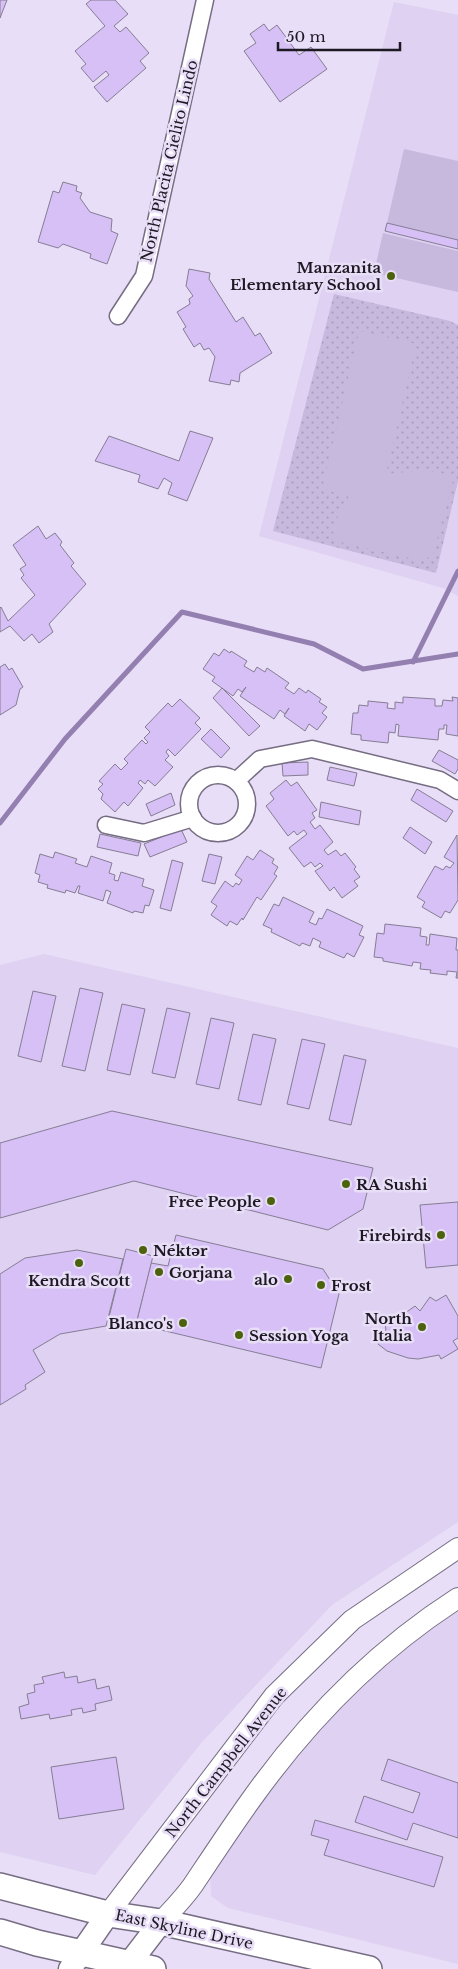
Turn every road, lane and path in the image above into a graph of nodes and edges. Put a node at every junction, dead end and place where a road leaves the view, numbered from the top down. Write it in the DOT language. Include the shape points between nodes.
graph roads {
  1 [pos="205,0"];
  2 [pos="118,316"];
  3 [pos="236,781"];
  4 [pos="458,791"];
  5 [pos="192,818"];
  6 [pos="106,824"];
  7 [pos="458,1548"];
  8 [pos="458,1598"];
  9 [pos="0,1886"];
  10 [pos="108,1914"];
  11 [pos="161,1922"];
  12 [pos="0,1932"];
  13 [pos="75,1961"];
  14 [pos="135,1967"];
  15 [pos="369,1969"];
  1 -- 2 [label="street, North Placita Cielito Lindo" via="144,276"];
  3 -- 4 [label="street" via="260,759 312,749 440,780"];
  3 -- 5 [label="street" via="217,774 199,782 189,799"];
  3 -- 5 [label="street" via="246,797 247,806 240,824 213,833 204,830"];
  5 -- 6 [label="street" via="144,833"];
  7 -- 10 [label="street, North Campbell Avenue" via="352,1620 274,1696"];
  8 -- 11 [label="street" via="425,1619 367,1667 317,1717 254,1795 192,1886"];
  9 -- 10 [label="main road, East Skyline Drive"];
  10 -- 11 [label="main road, East Skyline Drive"];
  10 -- 13 [label="main road, North Campbell Avenue"];
  11 -- 14 [label="main road"];
  11 -- 15 [label="main road, East Skyline Drive"];
  12 -- 13 [label="main road"];
  13 -- 14 [label="main road"];
}
